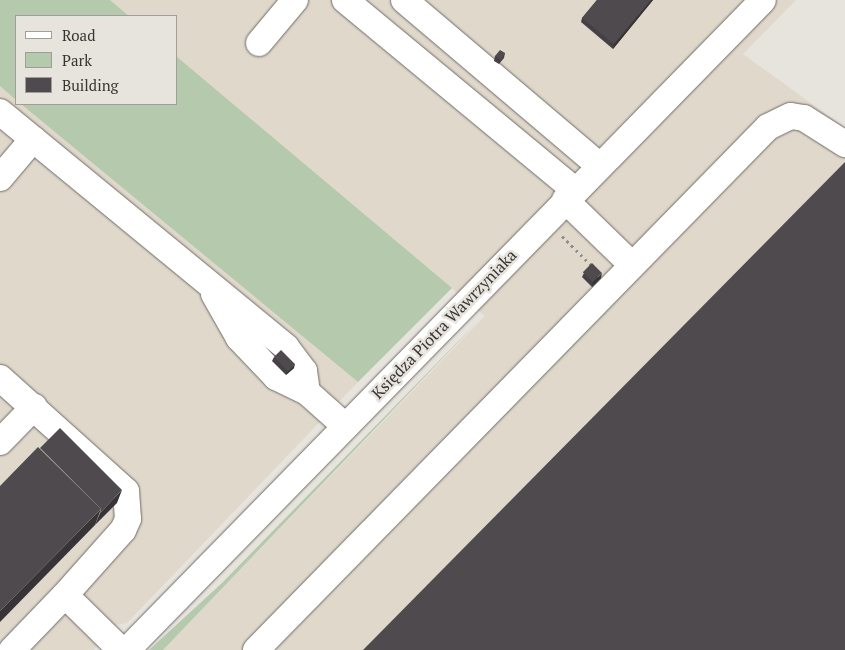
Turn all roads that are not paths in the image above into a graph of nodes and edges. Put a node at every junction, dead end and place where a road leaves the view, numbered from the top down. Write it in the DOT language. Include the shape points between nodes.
graph roads {
  1 [pos="295,0"];
  2 [pos="346,0"];
  3 [pos="404,0"];
  4 [pos="763,0"];
  5 [pos="259,43"];
  6 [pos="0,112"];
  7 [pos="33,139"];
  8 [pos="845,144"];
  9 [pos="600,166"];
  10 [pos="0,178"];
  11 [pos="570,195"];
  12 [pos="632,265"];
  13 [pos="0,378"];
  14 [pos="34,407"];
  15 [pos="345,426"];
  16 [pos="0,442"];
  17 [pos="65,595"];
  18 [pos="12,650"];
  19 [pos="121,650"];
  20 [pos="126,650"];
  21 [pos="256,650"];
  1 -- 5 [label="street"];
  2 -- 11 [label="street"];
  3 -- 9 [label="street"];
  4 -- 9 [label="street, Księdza Piotra Wawrzyniaka"];
  6 -- 7 [label="street"];
  7 -- 10 [label="street"];
  7 -- 15 [label="street" via="209,284 239,338 276,377 306,392"];
  8 -- 12 [label="street" via="804,118 779,120"];
  9 -- 11 [label="street, Księdza Piotra Wawrzyniaka"];
  11 -- 12 [label="street"];
  11 -- 15 [label="street, Księdza Piotra Wawrzyniaka"];
  12 -- 21 [label="street"];
  13 -- 14 [label="street"];
  14 -- 16 [label="street"];
  14 -- 17 [label="street" via="119,481 128,505 128,519 117,540"];
  15 -- 20 [label="street, Księdza Piotra Wawrzyniaka"];
  17 -- 18 [label="street"];
  17 -- 19 [label="street"];
}
